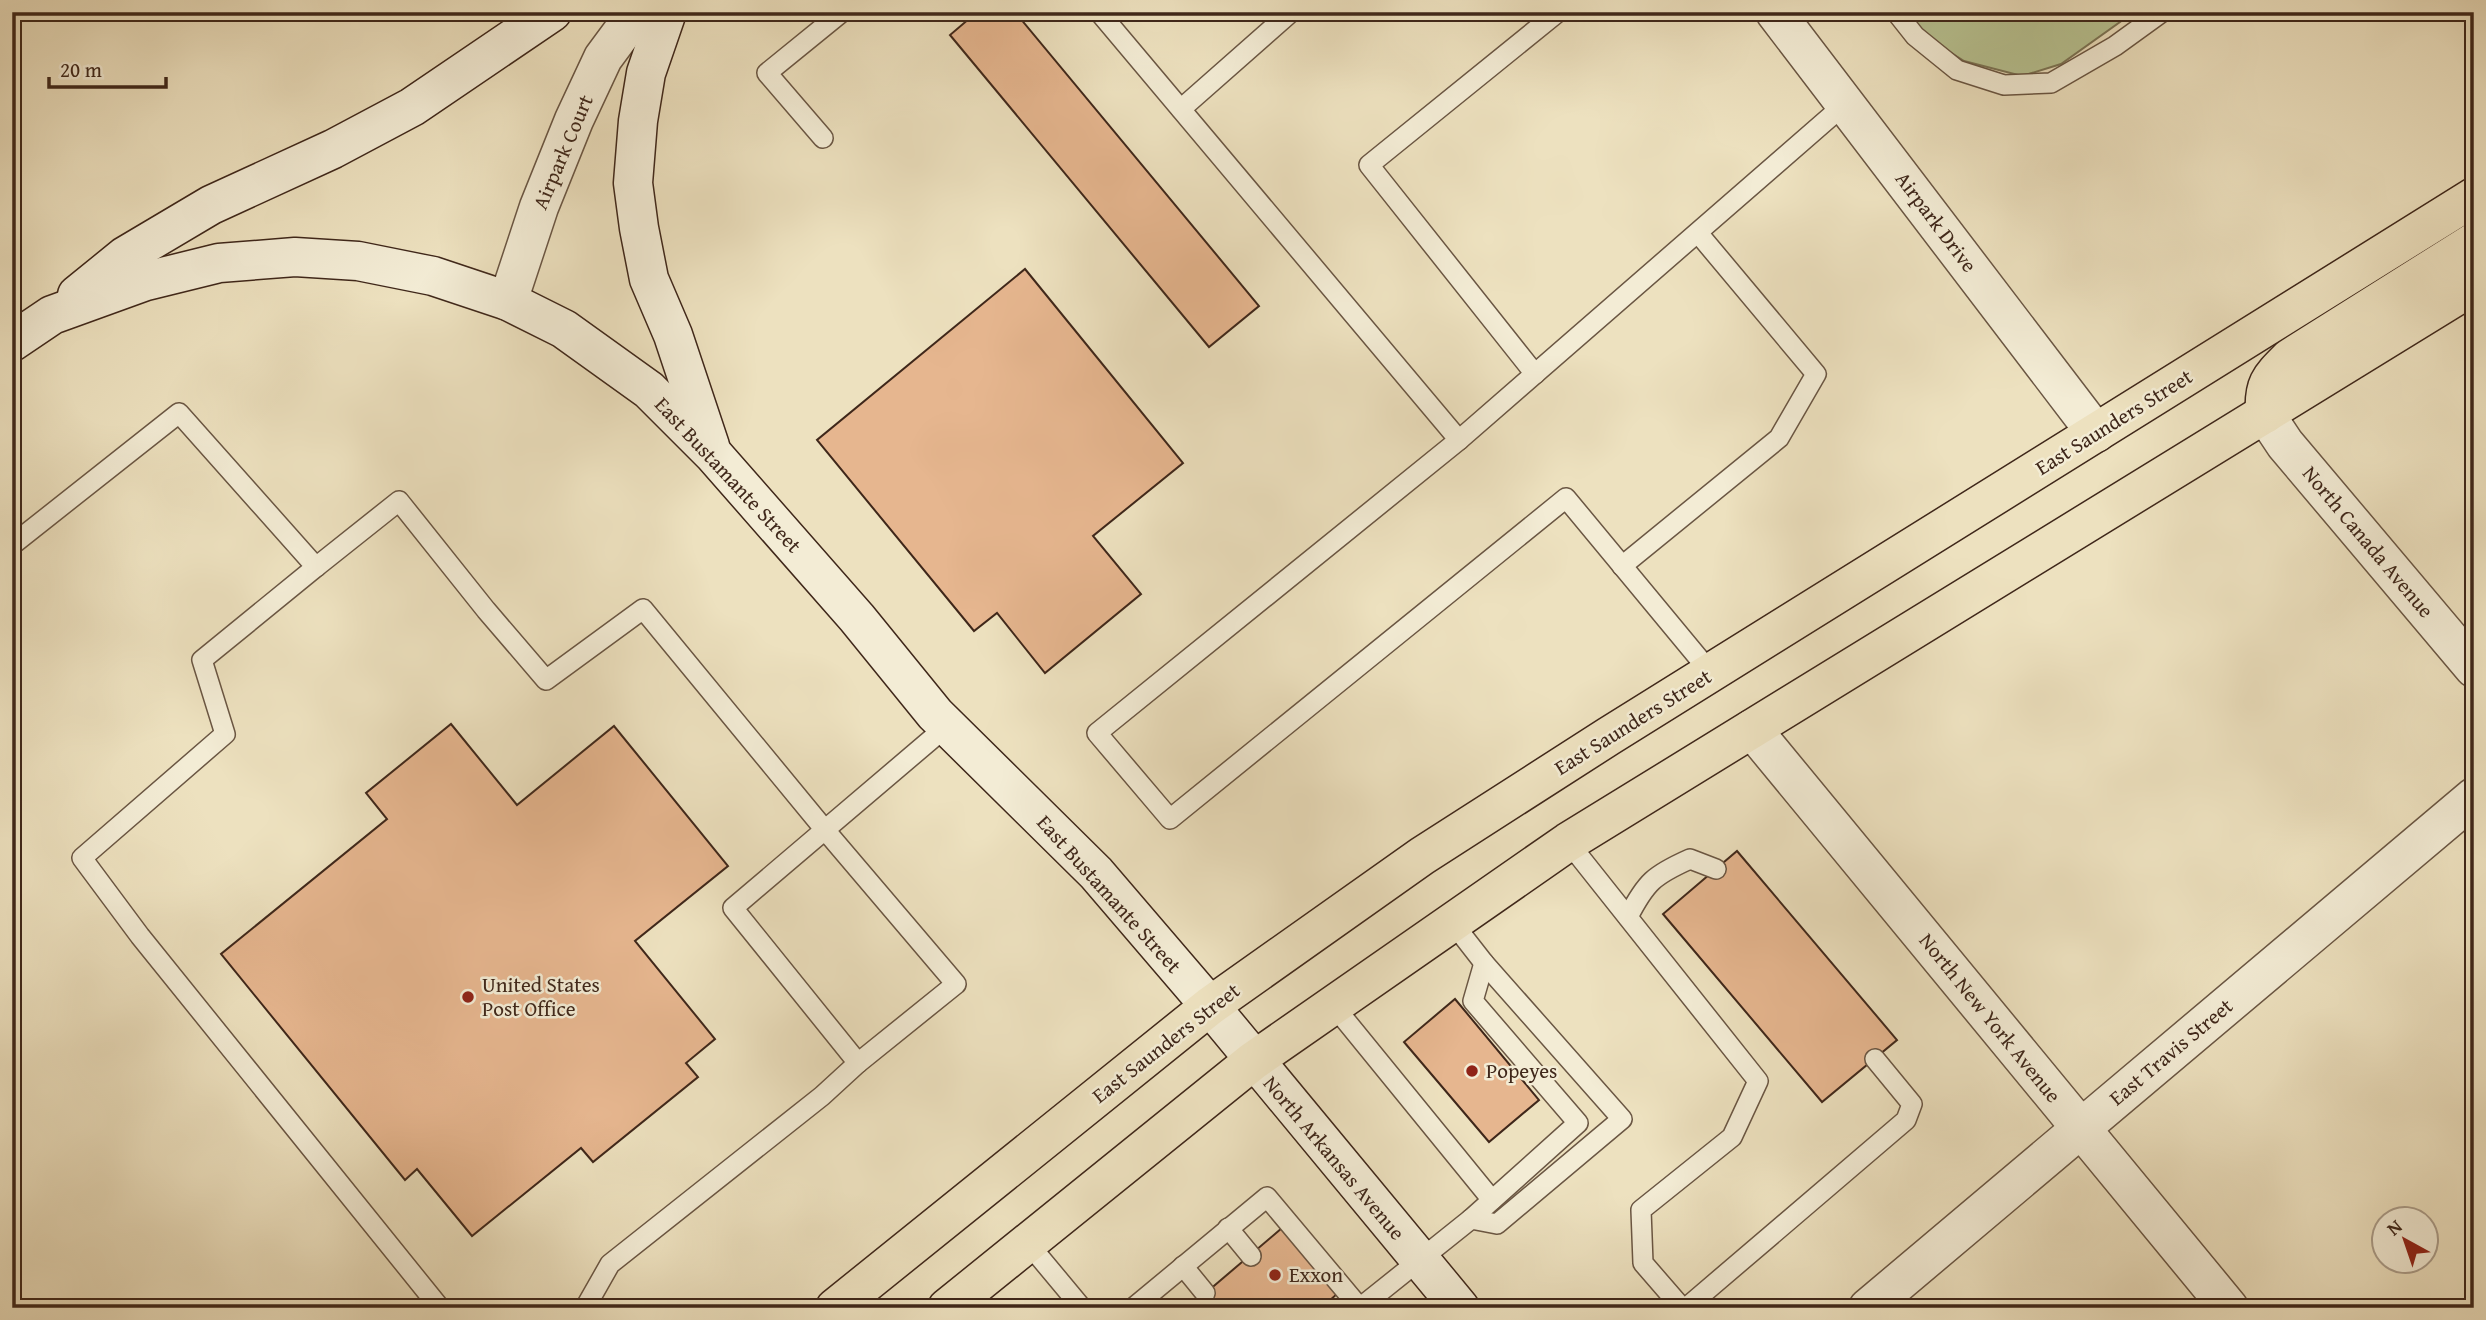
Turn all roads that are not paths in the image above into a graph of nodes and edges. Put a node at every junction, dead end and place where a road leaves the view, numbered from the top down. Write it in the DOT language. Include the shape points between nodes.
graph roads {
  1 [pos="552,12"];
  2 [pos="637,12"];
  3 [pos="667,12"];
  4 [pos="842,12"];
  5 [pos="1099,12"];
  6 [pos="1291,12"];
  7 [pos="1558,12"];
  8 [pos="1775,12"];
  9 [pos="1896,12"];
  10 [pos="2162,12"];
  11 [pos="1845,104"];
  12 [pos="1181,110"];
  13 [pos="823,138"];
  14 [pos="2474,197"];
  15 [pos="1698,233"];
  16 [pos="2474,242"];
  17 [pos="2474,285"];
  18 [pos="508,302"];
  19 [pos="52,315"];
  20 [pos="12,342"];
  21 [pos="1535,374"];
  22 [pos="2266,414"];
  23 [pos="2096,433"];
  24 [pos="1459,440"];
  25 [pos="713,454"];
  26 [pos="12,545"];
  27 [pos="316,566"];
  28 [pos="1622,566"];
  29 [pos="2474,668"];
  30 [pos="1711,673"];
  31 [pos="947,726"];
  32 [pos="1752,729"];
  33 [pos="2474,797"];
  34 [pos="825,830"];
  35 [pos="1568,842"];
  36 [pos="1716,869"];
  37 [pos="1628,917"];
  38 [pos="1452,922"];
  39 [pos="1484,963"];
  40 [pos="1333,1005"];
  41 [pos="1210,1006"];
  42 [pos="1875,1059"];
  43 [pos="1253,1061"];
  44 [pos="858,1063"];
  45 [pos="2081,1128"];
  46 [pos="1492,1200"];
  47 [pos="1471,1219"];
  48 [pos="1228,1228"];
  49 [pos="1027,1242"];
  50 [pos="1251,1256"];
  51 [pos="1420,1260"];
  52 [pos="1183,1266"];
  53 [pos="1205,1293"];
  54 [pos="1146,1304"];
  55 [pos="1361,1307"];
  56 [pos="440,1308"];
  57 [pos="585,1308"];
  58 [pos="835,1308"];
  59 [pos="947,1308"];
  60 [pos="1082,1308"];
  61 [pos="1460,1308"];
  62 [pos="1684,1308"];
  63 [pos="1868,1308"];
  64 [pos="2229,1308"];
  1 -- 19 [label="main road" via="412,107 211,205 125,256"];
  2 -- 18 [label="main road, Airpark Court" via="603,58 574,120"];
  3 -- 25 [label="main road" via="646,74 633,183 649,279"];
  4 -- 13 [label="lane" via="767,73"];
  5 -- 12 [label="lane"];
  6 -- 12 [label="lane"];
  7 -- 21 [label="lane" via="1369,165"];
  8 -- 11 [label="main road, Airpark Drive"];
  9 -- 10 [label="lane" via="1915,36 1957,70 2004,85 2051,83"];
  11 -- 15 [label="lane"];
  11 -- 23 [label="main road, Airpark Drive"];
  12 -- 24 [label="lane"];
  14 -- 23 [label="main road, East Saunders Street"];
  15 -- 21 [label="lane"];
  15 -- 28 [label="lane" via="1816,374 1779,438"];
  16 -- 22 [label="main road" via="2290,358 2270,378 2264,395"];
  17 -- 22 [label="main road"];
  18 -- 19 [label="main road, East Bustamante Street" via="433,276 358,261 295,257 219,263 146,281"];
  18 -- 25 [label="main road, East Bustamante Street" via="564,329 612,362 649,390"];
  19 -- 20 [label="main road, East Bustamante Street"];
  21 -- 24 [label="lane"];
  22 -- 29 [label="main road, North Canada Avenue" via="2285,444"];
  22 -- 32 [label="main road"];
  23 -- 30 [label="main road, East Saunders Street"];
  24 -- 28 [label="lane" via="1097,733 1170,819 1566,498"];
  25 -- 31 [label="main road, East Bustamante Street"];
  26 -- 27 [label="lane" via="179,412"];
  27 -- 34 [label="lane" via="399,501 546,680 643,610"];
  27 -- 56 [label="lane" via="202,660 225,734 82,858"];
  28 -- 30 [label="lane"];
  30 -- 41 [label="main road, East Saunders Street" via="1422,856"];
  31 -- 34 [label="lane"];
  31 -- 41 [label="main road, East Bustamante Street" via="1096,873"];
  32 -- 35 [label="main road"];
  32 -- 45 [label="main road, North New York Avenue"];
  33 -- 45 [label="main road, East Travis Street"];
  34 -- 44 [label="lane" via="733,908"];
  34 -- 44 [label="lane" via="956,984"];
  35 -- 37 [label="lane"];
  35 -- 38 [label="main road"];
  36 -- 37 [label="lane" via="1690,859 1670,868 1651,880"];
  37 -- 62 [label="lane" via="1758,1081 1732,1137 1641,1210 1643,1263"];
  38 -- 39 [label="lane"];
  38 -- 40 [label="main road"];
  39 -- 46 [label="lane" via="1473,1001 1578,1124"];
  39 -- 47 [label="lane" via="1622,1119 1497,1224"];
  40 -- 43 [label="main road"];
  40 -- 46 [label="lane"];
  41 -- 43 [label="main road, North Arkansas Avenue"];
  41 -- 58 [label="main road, East Saunders Street"];
  42 -- 62 [label="lane" via="1912,1104 1906,1120"];
  43 -- 49 [label="main road"];
  43 -- 51 [label="main road, North Arkansas Avenue"];
  44 -- 57 [label="lane" via="610,1264"];
  45 -- 63 [label="main road, East Travis Street"];
  45 -- 64 [label="main road, North New York Avenue"];
  46 -- 47 [label="lane"];
  47 -- 51 [label="lane"];
  48 -- 50 [label="lane"];
  48 -- 52 [label="lane"];
  48 -- 55 [label="lane" via="1267,1197"];
  49 -- 59 [label="main road"];
  49 -- 60 [label="lane"];
  51 -- 55 [label="lane"];
  51 -- 61 [label="main road, North Arkansas Avenue"];
  52 -- 53 [label="lane"];
  52 -- 54 [label="lane"];
}
